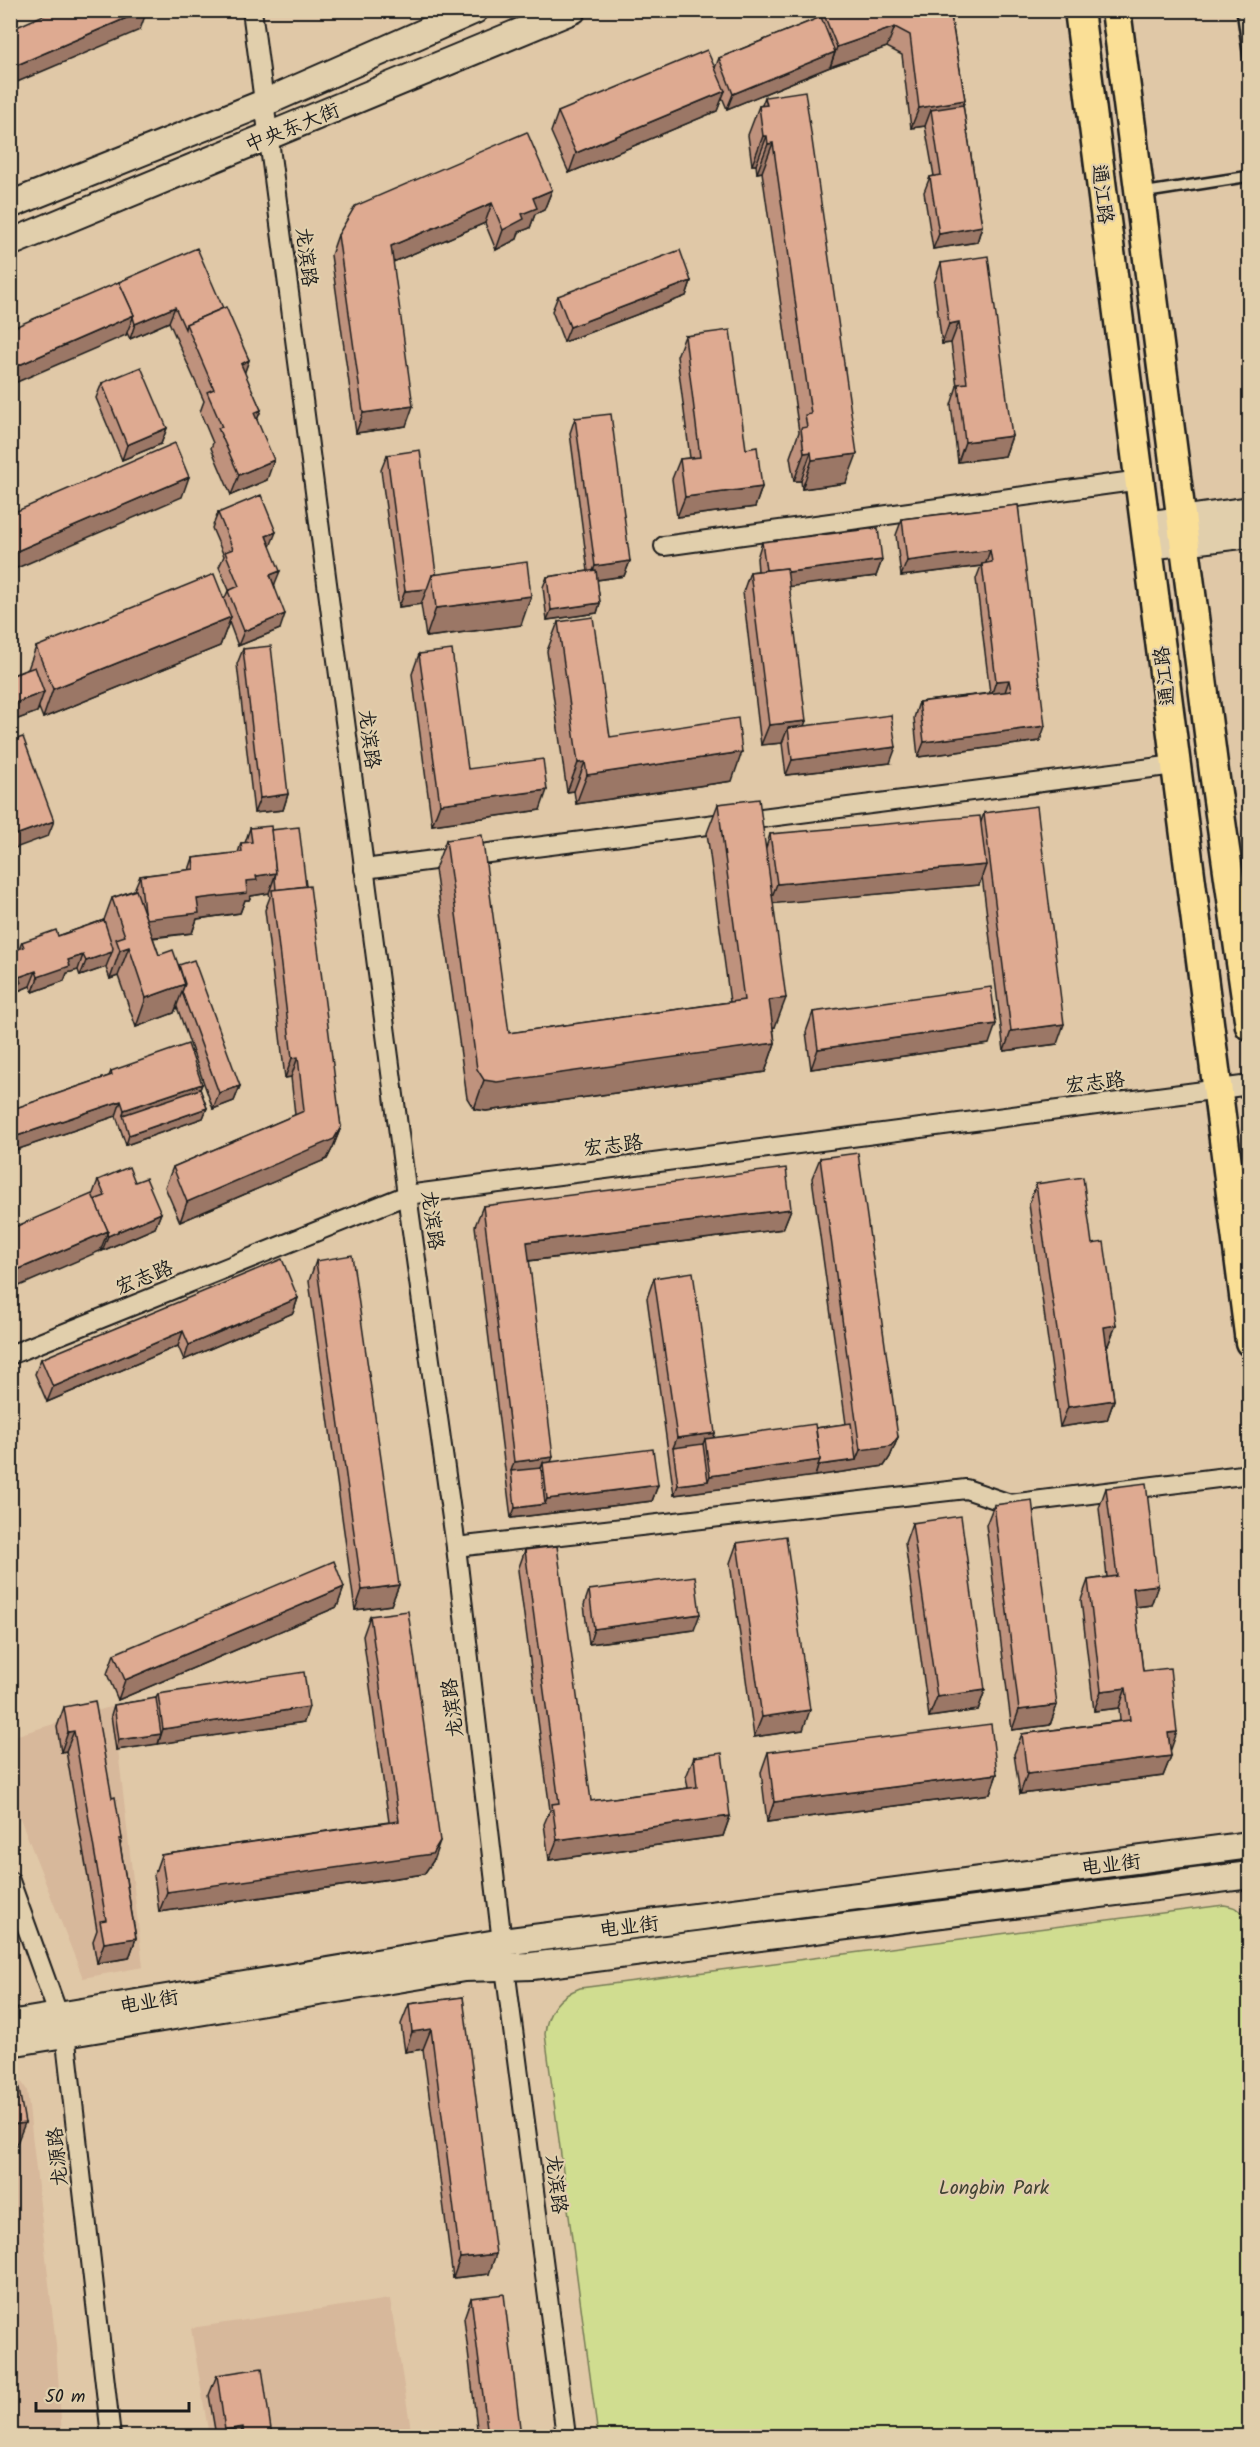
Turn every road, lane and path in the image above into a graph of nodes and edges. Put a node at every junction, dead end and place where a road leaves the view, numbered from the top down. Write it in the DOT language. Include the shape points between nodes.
graph roads {
  1 [pos="252,10"];
  2 [pos="475,10"];
  3 [pos="573,10"];
  4 [pos="1079,10"];
  5 [pos="1116,10"];
  6 [pos="1242,10"];
  7 [pos="1250,65"];
  8 [pos="264,103"];
  9 [pos="268,137"];
  10 [pos="1250,176"];
  11 [pos="1139,193"];
  12 [pos="10,205"];
  13 [pos="10,243"];
  14 [pos="1140,480"];
  15 [pos="1250,510"];
  16 [pos="1184,530"];
  17 [pos="1250,534"];
  18 [pos="1147,536"];
  19 [pos="664,546"];
  20 [pos="1174,765"];
  21 [pos="364,869"];
  22 [pos="1250,1026"];
  23 [pos="1250,1085"];
  24 [pos="1217,1089"];
  25 [pos="407,1195"];
  26 [pos="1250,1342"];
  27 [pos="10,1355"];
  28 [pos="1250,1473"];
  29 [pos="456,1547"];
  30 [pos="1250,1845"];
  31 [pos="1249,1875"];
  32 [pos="10,1881"];
  33 [pos="503,1942"];
  34 [pos="505,1968"];
  35 [pos="10,2024"];
  36 [pos="62,2024"];
  37 [pos="10,2043"];
  38 [pos="111,2436"];
  39 [pos="566,2436"];
  1 -- 8 [label="street, 龙滨路"];
  2 -- 8 [label="street, 中央东大街"];
  3 -- 9 [label="street, 中央东大街"];
  4 -- 14 [label="main road, 通江路"];
  5 -- 11 [label="main road, 通江路"];
  6 -- 7 [label="lane"];
  8 -- 9 [label="street, 龙滨路"];
  8 -- 12 [label="street, 中央东大街"];
  9 -- 13 [label="street, 中央东大街"];
  9 -- 21 [label="street, 龙滨路"];
  10 -- 11 [label="lane"];
  11 -- 16 [label="main road, 通江路"];
  14 -- 18 [label="main road, 通江路"];
  14 -- 19 [label="street"];
  15 -- 16 [label="street"];
  16 -- 17 [label="street"];
  16 -- 18 [label="street"];
  16 -- 22 [label="main road, 通江路"];
  18 -- 20 [label="main road, 通江路"];
  20 -- 21 [label="street"];
  20 -- 24 [label="main road, 通江路"];
  21 -- 25 [label="street, 龙滨路"];
  23 -- 24 [label="street, 宏志路"];
  24 -- 25 [label="street, 宏志路"];
  24 -- 26 [label="main road, 通江路"];
  25 -- 27 [label="street, 宏志路"];
  25 -- 29 [label="street, 龙滨路"];
  28 -- 29 [label="street" via="1010,1504 966,1489"];
  29 -- 33 [label="street, 龙滨路"];
  30 -- 33 [label="street, 电业街"];
  31 -- 34 [label="street, 电业街"];
  32 -- 36 [label="street, 龙源路"];
  33 -- 34 [label="street, 龙滨路"];
  33 -- 36 [label="street, 电业街"];
  34 -- 36 [label="street, 电业街" via="464,1968"];
  34 -- 39 [label="street, 龙滨路"];
  35 -- 36 [label="street, 电业街"];
  36 -- 37 [label="street, 电业街"];
  36 -- 38 [label="street, 龙源路"];
}
